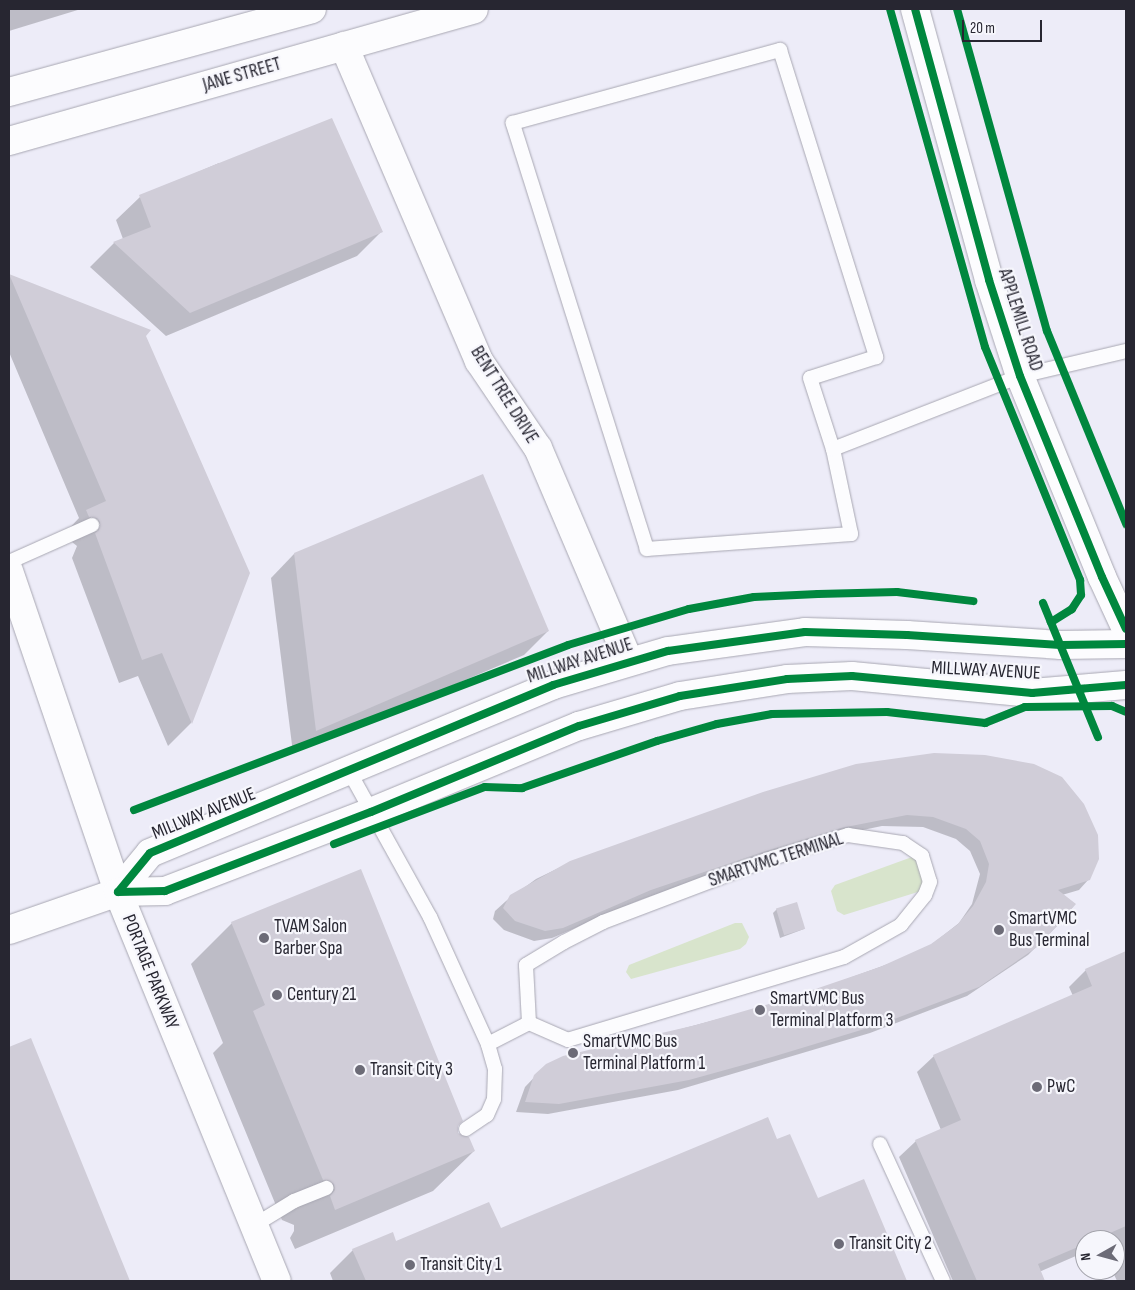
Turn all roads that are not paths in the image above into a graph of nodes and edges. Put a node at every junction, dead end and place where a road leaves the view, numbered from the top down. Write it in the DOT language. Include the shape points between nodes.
graph roads {
  1 [pos="312,9"];
  2 [pos="474,9"];
  3 [pos="915,9"];
  4 [pos="344,46"];
  5 [pos="9,92"];
  6 [pos="9,141"];
  7 [pos="1126,351"];
  8 [pos="1020,376"];
  9 [pos="833,448"];
  10 [pos="92,525"];
  11 [pos="9,562"];
  12 [pos="9,572"];
  13 [pos="1126,629"];
  14 [pos="1126,644"];
  15 [pos="629,660"];
  16 [pos="1126,685"];
  17 [pos="349,771"];
  18 [pos="371,812"];
  19 [pos="118,892"];
  20 [pos="9,930"];
  21 [pos="529,1023"];
  22 [pos="488,1044"];
  23 [pos="466,1129"];
  24 [pos="880,1144"];
  25 [pos="326,1188"];
  26 [pos="253,1226"];
  27 [pos="277,1281"];
  28 [pos="943,1281"];
  1 -- 5 [label="street"];
  2 -- 4 [label="street, JANE STREET"];
  3 -- 8 [label="street, APPLEMILL ROAD" via="989,280"];
  4 -- 6 [label="street, JANE STREET"];
  4 -- 15 [label="street, BENT TREE DRIVE" via="479,361 538,448"];
  7 -- 8 [label="lane"];
  8 -- 9 [label="lane"];
  8 -- 13 [label="street, APPLEMILL ROAD"];
  9 -- 9 [label="lane" via="851,534 647,549 513,123 780,50 876,357 810,378"];
  10 -- 11 [label="lane"];
  12 -- 19 [label="street, PORTAGE PARKWAY"];
  14 -- 15 [label="street, MILLWAY AVENUE" via="1061,645 907,634 804,632 668,651"];
  15 -- 17 [label="street, MILLWAY AVENUE" via="553,685"];
  16 -- 18 [label="street, MILLWAY AVENUE" via="1032,692 852,676 787,679 680,696 579,726"];
  17 -- 18 [label="lane"];
  17 -- 19 [label="street, MILLWAY AVENUE" via="150,853"];
  18 -- 19 [label="street, MILLWAY AVENUE" via="165,891"];
  18 -- 22 [label="lane" via="430,917"];
  19 -- 20 [label="street, MILLWAY AVENUE"];
  19 -- 26 [label="street, PORTAGE PARKWAY"];
  21 -- 21 [label="lane, SMARTVMC TERMINAL" via="568,1040 844,957 901,925 926,895 930,882 922,856 903,843 848,835 766,860 603,922 526,965"];
  21 -- 22 [label="lane"];
  22 -- 23 [label="lane" via="495,1069 494,1098 487,1115"];
  24 -- 28 [label="lane"];
  25 -- 26 [label="lane" via="294,1201"];
  26 -- 27 [label="street, PORTAGE PARKWAY"];
}
